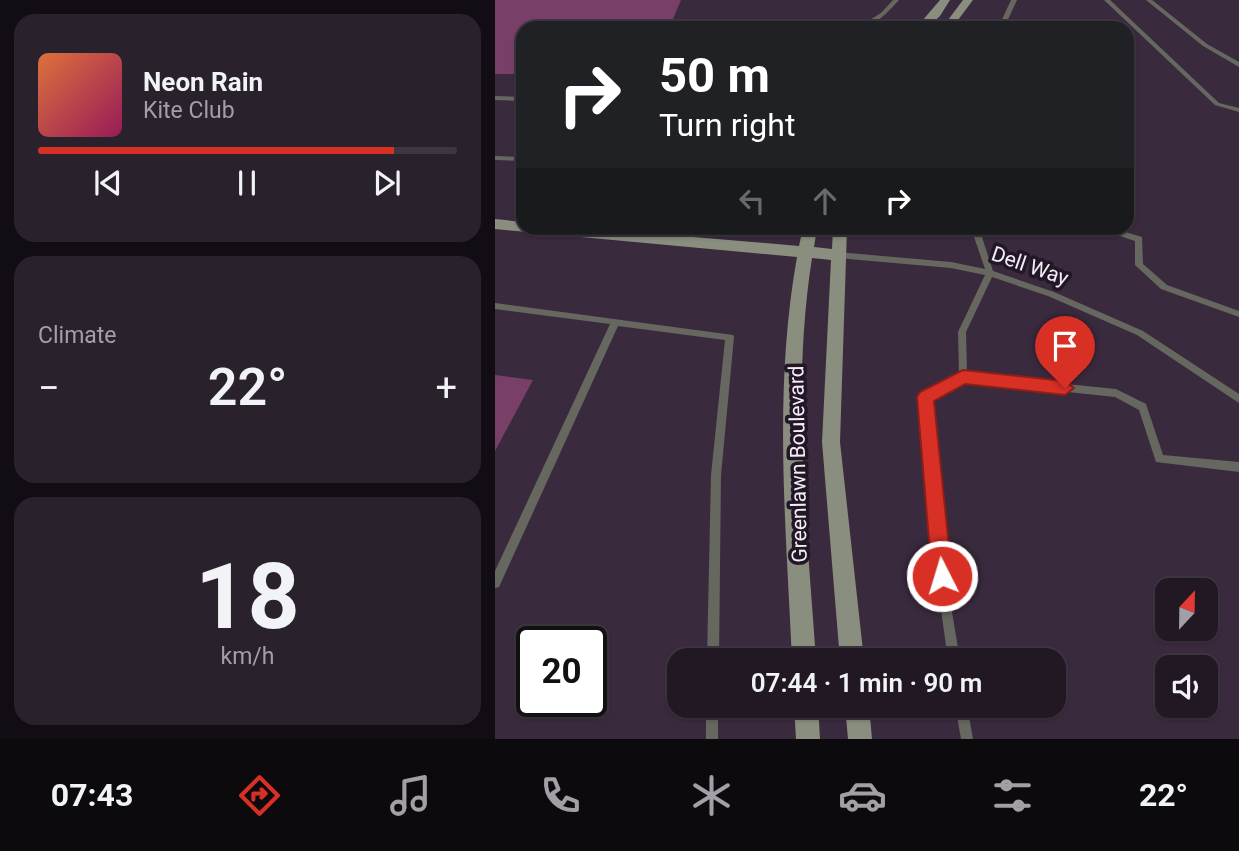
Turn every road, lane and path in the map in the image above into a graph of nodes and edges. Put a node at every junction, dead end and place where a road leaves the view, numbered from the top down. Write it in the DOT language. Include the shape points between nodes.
graph roads {
  1 [pos="896,0"];
  2 [pos="945,0"];
  3 [pos="968,0"];
  4 [pos="1014,0"];
  5 [pos="1107,0"];
  6 [pos="1149,0"];
  7 [pos="872,21"];
  8 [pos="928,21"];
  9 [pos="952,21"];
  10 [pos="1004,21"];
  11 [pos="1129,21"];
  12 [pos="1134,26"];
  13 [pos="1239,65"];
  14 [pos="495,98"];
  15 [pos="516,99"];
  16 [pos="1239,110"];
  17 [pos="495,158"];
  18 [pos="516,159"];
  19 [pos="495,225"];
  20 [pos="516,226"];
  21 [pos="608,235"];
  22 [pos="809,235"];
  23 [pos="839,235"];
  24 [pos="977,235"];
  25 [pos="1127,235"];
  26 [pos="805,253"];
  27 [pos="837,255"];
  28 [pos="990,273"];
  29 [pos="495,306"];
  30 [pos="1239,314"];
  31 [pos="615,322"];
  32 [pos="963,377"];
  33 [pos="1239,399"];
  34 [pos="1239,467"];
  35 [pos="495,583"];
  36 [pos="713,648"];
  37 [pos="804,648"];
  38 [pos="851,648"];
  39 [pos="952,648"];
  40 [pos="712,718"];
  41 [pos="807,718"];
  42 [pos="858,718"];
  43 [pos="963,718"];
  44 [pos="712,739"];
  45 [pos="808,739"];
  46 [pos="860,739"];
  47 [pos="967,739"];
  1 -- 7 [label="lane"];
  2 -- 8 [label="main road"];
  3 -- 9 [label="main road"];
  4 -- 10 [label="lane"];
  5 -- 11 [label="lane"];
  6 -- 13 [label="lane" via="1205,45"];
  12 -- 16 [label="lane" via="1217,104"];
  14 -- 15 [label="lane"];
  17 -- 18 [label="lane"];
  19 -- 20 [label="main road"];
  21 -- 26 [label="main road, Dell Way"];
  22 -- 26 [label="main road, Greenlawn Boulevard"];
  23 -- 27 [label="main road, Greenlawn Boulevard"];
  24 -- 28 [label="lane"];
  25 -- 30 [label="lane" via="1139,239 1139,265 1164,287"];
  26 -- 27 [label="main road, Dell Way"];
  26 -- 37 [label="main road, Greenlawn Boulevard" via="793,390"];
  27 -- 28 [label="lane, Dell Way"];
  27 -- 38 [label="main road, Greenlawn Boulevard" via="831,442"];
  28 -- 32 [label="lane" via="962,332"];
  28 -- 33 [label="lane, Dell Way" via="1140,333"];
  29 -- 31 [label="lane"];
  31 -- 35 [label="lane"];
  31 -- 36 [label="lane" via="730,337 716,475"];
  32 -- 34 [label="lane" via="1116,393 1143,407 1159,459"];
  32 -- 39 [label="lane" via="926,397"];
  40 -- 44 [label="lane"];
  41 -- 45 [label="main road"];
  42 -- 46 [label="main road"];
  43 -- 47 [label="lane"];
}
